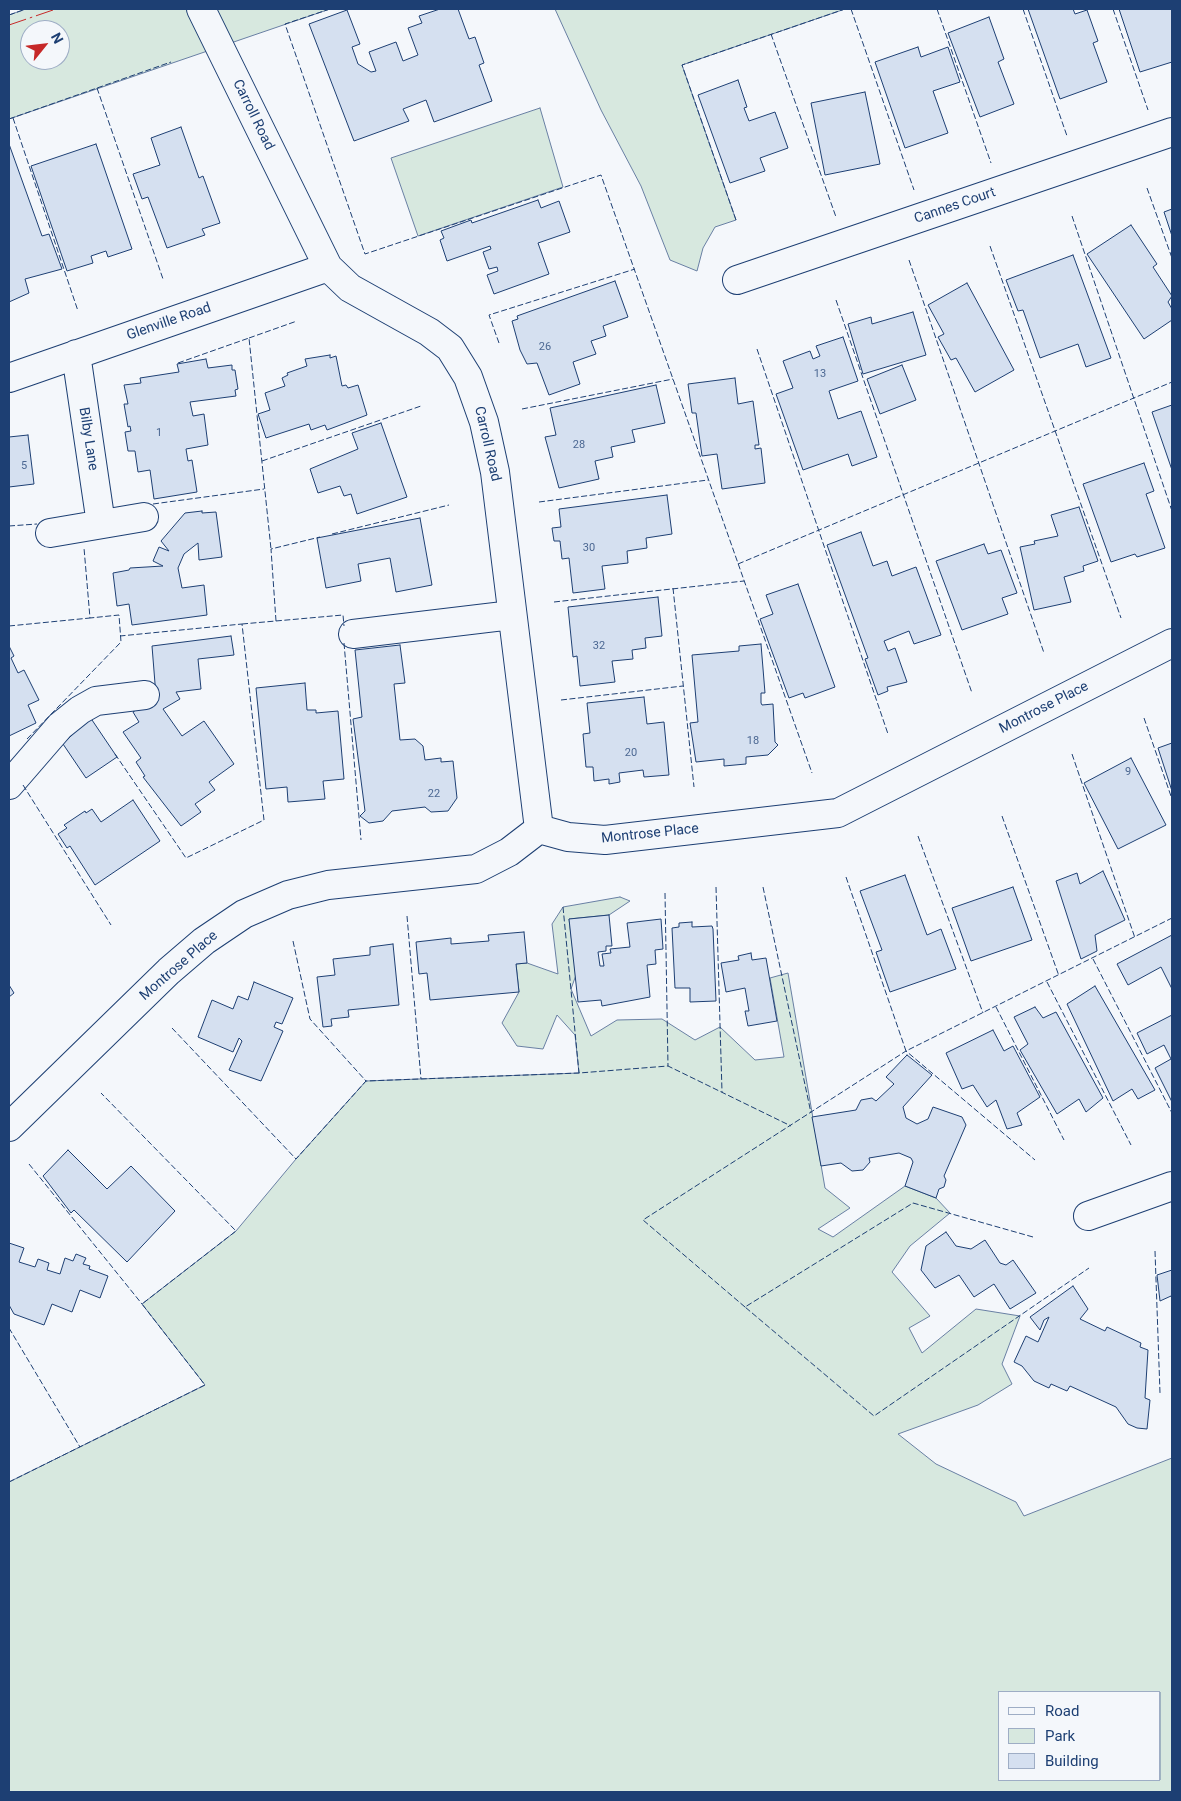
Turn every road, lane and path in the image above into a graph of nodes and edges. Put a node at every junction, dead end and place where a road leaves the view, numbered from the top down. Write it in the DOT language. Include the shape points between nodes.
graph roads {
  1 [pos="201,9"];
  2 [pos="1172,132"];
  3 [pos="328,267"];
  4 [pos="737,280"];
  5 [pos="76,354"];
  6 [pos="9,378"];
  7 [pos="144,517"];
  8 [pos="101,524"];
  9 [pos="50,533"];
  10 [pos="512,615"];
  11 [pos="352,634"];
  12 [pos="1172,643"];
  13 [pos="145,694"];
  14 [pos="9,785"];
  15 [pos="539,829"];
  16 [pos="9,1127"];
  17 [pos="1172,1186"];
  18 [pos="1088,1216"];
  1 -- 3 [label="street, Carroll Road"];
  2 -- 4 [label="street, Cannes Court"];
  3 -- 5 [label="street, Glenville Road"];
  3 -- 10 [label="street, Carroll Road" via="350,288 429,332 450,348 468,377 484,422 495,472"];
  5 -- 6 [label="street, Glenville Road"];
  5 -- 8 [label="street, Bilby Lane"];
  7 -- 8 [label="street"];
  8 -- 9 [label="street"];
  10 -- 11 [label="street"];
  10 -- 15 [label="street, Carroll Road"];
  12 -- 15 [label="street, Montrose Place" via="838,814 605,840 568,837"];
  13 -- 14 [label="street" via="96,701 80,710 60,726"];
  15 -- 16 [label="street, Montrose Place" via="509,852 476,869 328,885 288,895 244,914 204,941 169,971"];
  17 -- 18 [label="street"];
}
